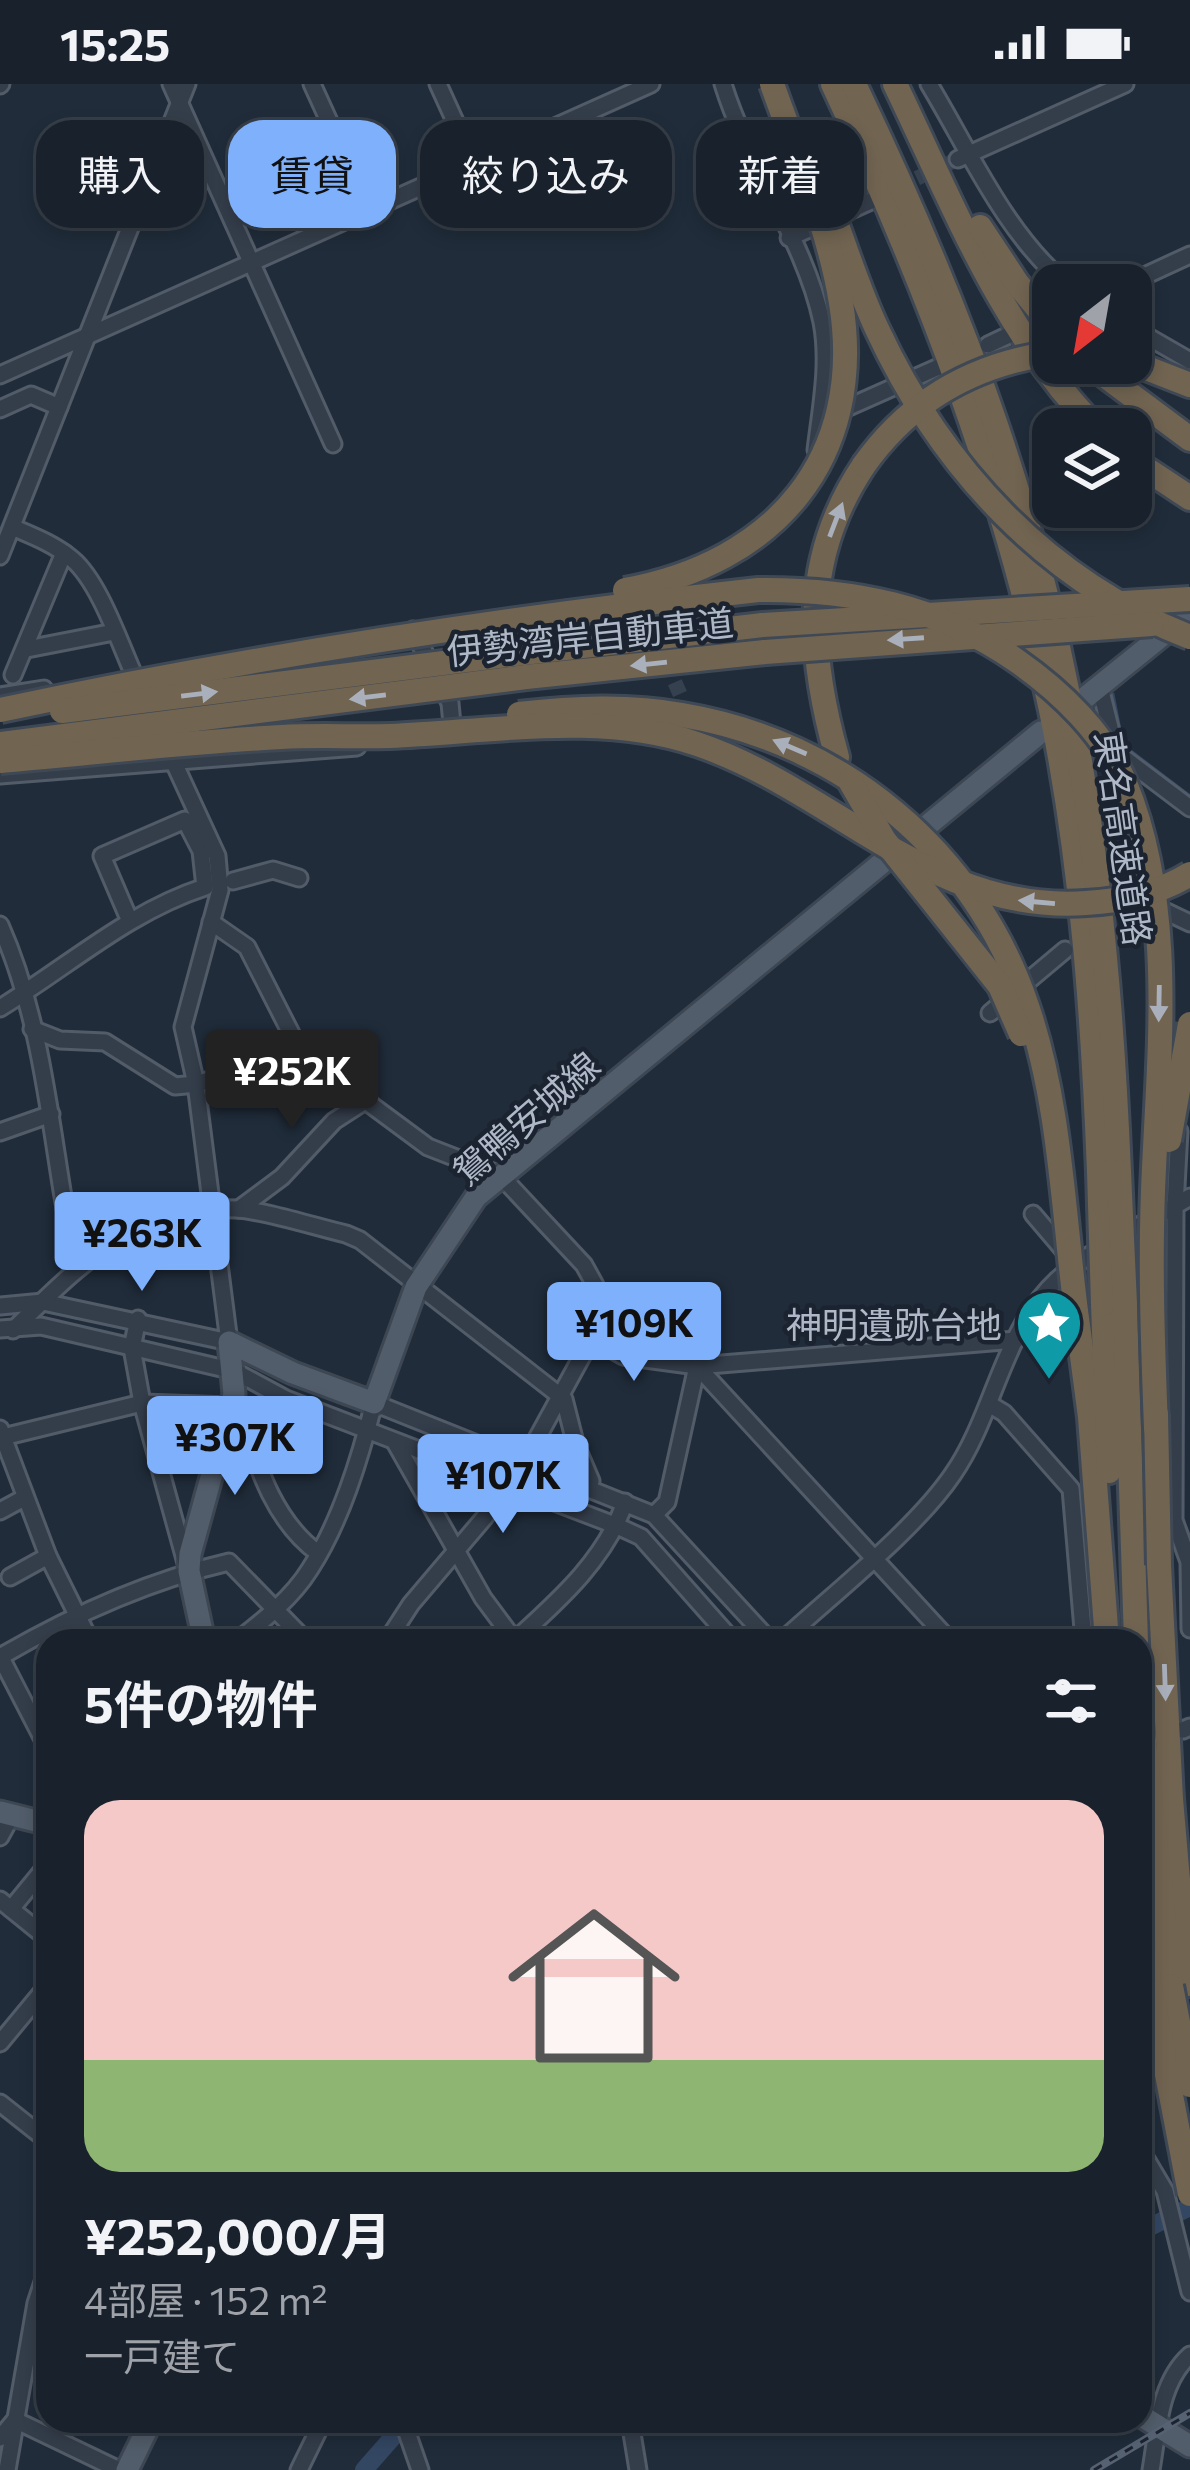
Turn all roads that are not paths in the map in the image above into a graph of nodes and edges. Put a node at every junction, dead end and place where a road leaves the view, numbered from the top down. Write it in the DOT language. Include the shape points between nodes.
graph roads {
  1 [pos="171,84"];
  2 [pos="187,84"];
  3 [pos="312,84"];
  4 [pos="438,84"];
  5 [pos="650,84"];
  6 [pos="723,84"];
  7 [pos="772,84"];
  8 [pos="782,84"];
  9 [pos="832,84"];
  10 [pos="854,84"];
  11 [pos="897,84"];
  12 [pos="928,84"];
  13 [pos="1125,84"];
  14 [pos="180,103"];
  15 [pos="328,120"];
  16 [pos="454,120"];
  17 [pos="570,120"];
  18 [pos="964,156"];
  19 [pos="871,200"];
  20 [pos="328,228"];
  21 [pos="789,238"];
  22 [pos="1190,255"];
  23 [pos="251,264"];
  24 [pos="1046,264"];
  25 [pos="1152,273"];
  26 [pos="1032,300"];
  27 [pos="1009,335"];
  28 [pos="87,336"];
  29 [pos="1152,339"];
  30 [pos="988,345"];
  31 [pos="1032,358"];
  32 [pos="1190,361"];
  33 [pos="941,366"];
  34 [pos="1152,370"];
  35 [pos="0,375"];
  36 [pos="1116,384"];
  37 [pos="1190,385"];
  38 [pos="59,407"];
  39 [pos="1078,408"];
  40 [pos="0,409"];
  41 [pos="819,421"];
  42 [pos="1190,439"];
  43 [pos="333,444"];
  44 [pos="1152,473"];
  45 [pos="1190,498"];
  46 [pos="12,527"];
  47 [pos="64,554"];
  48 [pos="0,556"];
  49 [pos="634,593"];
  50 [pos="1190,599"];
  51 [pos="1190,613"];
  52 [pos="647,619"];
  53 [pos="1190,622"];
  54 [pos="411,627"];
  55 [pos="114,632"];
  56 [pos="1190,637"];
  57 [pos="388,639"];
  58 [pos="27,649"];
  59 [pos="525,665"];
  60 [pos="134,674"];
  61 [pos="14,675"];
  62 [pos="1093,692"];
  63 [pos="680,694"];
  64 [pos="0,696"];
  65 [pos="0,714"];
  66 [pos="1041,732"];
  67 [pos="283,737"];
  68 [pos="0,744"];
  69 [pos="172,759"];
  70 [pos="0,761"];
  71 [pos="714,769"];
  72 [pos="0,776"];
  73 [pos="1190,808"];
  74 [pos="1190,874"];
  75 [pos="299,878"];
  76 [pos="232,881"];
  77 [pos="1133,900"];
  78 [pos="129,919"];
  79 [pos="211,922"];
  80 [pos="1190,923"];
  81 [pos="0,925"];
  82 [pos="1065,950"];
  83 [pos="23,994"];
  84 [pos="0,1008"];
  85 [pos="990,1013"];
  86 [pos="1190,1024"];
  87 [pos="32,1029"];
  88 [pos="301,1053"];
  89 [pos="1190,1067"];
  90 [pos="196,1084"];
  91 [pos="368,1100"];
  92 [pos="51,1114"];
  93 [pos="0,1132"];
  94 [pos="1058,1169"];
  95 [pos="1109,1172"];
  96 [pos="500,1174"];
  97 [pos="1183,1201"];
  98 [pos="238,1209"];
  99 [pos="213,1211"];
  100 [pos="1033,1214"];
  101 [pos="80,1266"];
  102 [pos="1076,1266"];
  103 [pos="1184,1266"];
  104 [pos="416,1287"];
  105 [pos="1114,1304"];
  106 [pos="39,1305"];
  107 [pos="0,1306"];
  108 [pos="138,1319"];
  109 [pos="5,1332"];
  110 [pos="592,1338"];
  111 [pos="1016,1340"];
  112 [pos="132,1348"];
  113 [pos="697,1366"];
  114 [pos="232,1371"];
  115 [pos="560,1395"];
  116 [pos="142,1403"];
  117 [pos="989,1404"];
  118 [pos="374,1406"];
  119 [pos="1156,1428"];
  120 [pos="367,1429"];
  121 [pos="2,1433"];
  122 [pos="395,1443"];
  123 [pos="522,1465"];
  124 [pos="510,1485"];
  125 [pos="589,1489"];
  126 [pos="24,1498"];
  127 [pos="625,1502"];
  128 [pos="0,1511"];
  129 [pos="654,1515"];
  130 [pos="617,1526"];
  131 [pos="455,1550"];
  132 [pos="318,1553"];
  133 [pos="48,1556"];
  134 [pos="874,1556"];
  135 [pos="189,1571"];
  136 [pos="10,1577"];
  137 [pos="276,1609"];
  138 [pos="76,1613"];
  139 [pos="48,1629"];
  140 [pos="84,1629"];
  141 [pos="201,1629"];
  142 [pos="252,1629"];
  143 [pos="295,1629"];
  144 [pos="395,1629"];
  145 [pos="506,1629"];
  146 [pos="528,1629"];
  147 [pos="722,1629"];
  148 [pos="759,1629"];
  149 [pos="795,1629"];
  150 [pos="939,1629"];
  151 [pos="1084,1629"];
  152 [pos="1110,1629"];
  153 [pos="1111,1629"];
  154 [pos="1135,1629"];
  155 [pos="1190,1629"];
  156 [pos="36,1636"];
  157 [pos="0,1656"];
  158 [pos="36,1726"];
  159 [pos="6,1813"];
  160 [pos="1152,1813"];
  161 [pos="36,1821"];
  162 [pos="0,1837"];
  163 [pos="36,1876"];
  164 [pos="6,1905"];
  165 [pos="36,1929"];
  166 [pos="1152,1950"];
  167 [pos="1172,1994"];
  168 [pos="36,2000"];
  169 [pos="0,2044"];
  170 [pos="1190,2085"];
  171 [pos="0,2102"];
  172 [pos="36,2131"];
  173 [pos="1152,2165"];
  174 [pos="1190,2194"];
  175 [pos="1190,2292"];
  176 [pos="36,2303"];
  177 [pos="1190,2355"];
  178 [pos="1152,2415"];
  179 [pos="15,2420"];
  180 [pos="1152,2423"];
  181 [pos="36,2430"];
  182 [pos="43,2433"];
  183 [pos="144,2433"];
  184 [pos="317,2433"];
  185 [pos="407,2433"];
  186 [pos="632,2433"];
  187 [pos="1149,2433"];
  188 [pos="0,2438"];
  189 [pos="1190,2446"];
  190 [pos="7,2470"];
  191 [pos="123,2470"];
  192 [pos="299,2470"];
  193 [pos="419,2470"];
  194 [pos="638,2470"];
  195 [pos="1151,2470"];
  1 -- 14 [label="street"];
  2 -- 14 [label="street"];
  3 -- 15 [label="street"];
  4 -- 16 [label="street"];
  5 -- 17 [label="street"];
  6 -- 21 [label="street"];
  7 -- 57 [label="highway, bridge" via="822,228 844,334 842,402 802,490 765,531 691,574"];
  8 -- 56 [label="highway, bridge" via="877,328 927,422 991,503 1069,572"];
  9 -- 95 [label="highway, 東名高速道路" via="945,344 1032,631 1074,851"];
  10 -- 95 [label="highway, 東名高速道路" via="956,314 1050,609 1102,916"];
  11 -- 26 [label="highway" via="992,249"];
  11 -- 39 [label="highway" via="1011,319"];
  12 -- 18 [label="street"];
  13 -- 18 [label="street"];
  14 -- 23 [label="street"];
  14 -- 28 [label="street"];
  18 -- 24 [label="street"];
  19 -- 21 [label="street"];
  20 -- 23 [label="street"];
  21 -- 41 [label="street" via="822,322"];
  22 -- 25 [label="street"];
  23 -- 28 [label="street"];
  23 -- 43 [label="street"];
  27 -- 30 [label="street"];
  28 -- 35 [label="street"];
  28 -- 38 [label="street"];
  29 -- 32 [label="street"];
  94 -- 31 [label="highway, one-way, bridge" via="1000,986 884,840 837,757 820,693 813,610 833,527 864,465 902,421 948,385"];
  33 -- 41 [label="street"];
  34 -- 37 [label="highway"];
  36 -- 42 [label="highway"];
  38 -- 40 [label="street" via="31,395"];
  38 -- 46 [label="street"];
  41 -- 49 [label="street" via="810,482 789,516 719,566"];
  44 -- 45 [label="highway"];
  46 -- 47 [label="street"];
  46 -- 48 [label="street"];
  47 -- 55 [label="street"];
  47 -- 58 [label="street"];
  49 -- 52 [label="street"];
  49 -- 54 [label="street"];
  50 -- 59 [label="highway, 伊勢湾岸自動車道, bridge" via="763,625"];
  51 -- 62 [label="main road"];
  53 -- 59 [label="highway, 伊勢湾岸自動車道, one-way, bridge"];
  54 -- 60 [label="street"];
  54 -- 69 [label="street" via="450,703 453,741"];
  55 -- 58 [label="street"];
  55 -- 60 [label="street"];
  57 -- 65 [label="highway, bridge"];
  57 -- 119 [label="highway, one-way, bridge" via="758,590 850,594 950,622 995,645 1069,706 1124,781 1154,904"];
  58 -- 61 [label="street"];
  65 -- 59 [label="highway, 伊勢湾岸自動車道, one-way, bridge"];
  59 -- 68 [label="highway, 伊勢湾岸自動車道, one-way, bridge"];
  60 -- 64 [label="street"];
  60 -- 69 [label="street"];
  62 -- 73 [label="street" via="1116,752"];
  63 -- 71 [label="street"];
  66 -- 96 [label="main road, 鴛鴨安城線"];
  67 -- 70 [label="highway, bridge"];
  74 -- 67 [label="highway, one-way, bridge" via="1109,902 997,896 917,866 731,757 640,731"];
  94 -- 67 [label="highway, one-way, bridge" via="1039,1046 989,921 934,847 841,773 728,725 633,709"];
  69 -- 72 [label="street"];
  69 -- 79 [label="street" via="217,856 220,890"];
  75 -- 76 [label="street" via="273,870"];
  77 -- 80 [label="street"];
  78 -- 78 [label="street" via="102,856 185,820 201,850 205,887"];
  78 -- 83 [label="street"];
  79 -- 88 [label="street" via="247,946"];
  79 -- 90 [label="street" via="183,1027"];
  81 -- 83 [label="street"];
  82 -- 85 [label="street"];
  83 -- 84 [label="street"];
  83 -- 87 [label="street"];
  86 -- 119 [label="highway, bridge" via="1170,1126"];
  87 -- 90 [label="street" via="105,1042 175,1086"];
  87 -- 92 [label="street"];
  88 -- 90 [label="street"];
  88 -- 91 [label="street"];
  89 -- 97 [label="street" via="1179,1134"];
  90 -- 99 [label="street"];
  91 -- 96 [label="street" via="428,1148"];
  91 -- 98 [label="street"];
  92 -- 93 [label="street"];
  92 -- 101 [label="street"];
  94 -- 152 [label="highway, bridge"];
  95 -- 105 [label="highway, 東名高速道路, bridge"];
  96 -- 104 [label="main road, 鴛鴨安城線"];
  96 -- 110 [label="street" via="592,1274"];
  97 -- 102 [label="street"];
  97 -- 103 [label="street"];
  98 -- 99 [label="street"];
  98 -- 104 [label="street" via="360,1240"];
  99 -- 101 [label="street" via="158,1218"];
  99 -- 114 [label="street"];
  100 -- 102 [label="street"];
  101 -- 106 [label="street"];
  102 -- 111 [label="street" via="1037,1304"];
  103 -- 155 [label="street" via="1172,1520 1189,1562"];
  104 -- 115 [label="street"];
  104 -- 118 [label="main road, 鴛鴨安城線"];
  105 -- 153 [label="highway, 東名高速道路"];
  105 -- 154 [label="highway, 東名高速道路"];
  106 -- 107 [label="street"];
  106 -- 108 [label="street"];
  106 -- 109 [label="street"];
  108 -- 112 [label="street"];
  108 -- 114 [label="street"];
  109 -- 112 [label="street" via="41,1326"];
  110 -- 113 [label="street" via="622,1356"];
  110 -- 115 [label="street"];
  111 -- 113 [label="street"];
  111 -- 117 [label="street"];
  112 -- 114 [label="street"];
  112 -- 116 [label="street"];
  113 -- 129 [label="street" via="668,1502"];
  113 -- 134 [label="street"];
  114 -- 116 [label="street"];
  114 -- 118 [label="main road" via="293,1373"];
  114 -- 120 [label="street"];
  114 -- 132 [label="street" via="248,1445 287,1523"];
  114 -- 135 [label="main road"];
  115 -- 123 [label="street"];
  115 -- 125 [label="street"];
  116 -- 121 [label="street"];
  116 -- 135 [label="street"];
  117 -- 134 [label="street" via="951,1478"];
  117 -- 151 [label="street" via="1071,1489 1084,1520"];
  118 -- 120 [label="street"];
  118 -- 123 [label="street"];
  119 -- 167 [label="highway, one-way, bridge"];
  120 -- 122 [label="street"];
  120 -- 132 [label="street"];
  121 -- 126 [label="street"];
  122 -- 124 [label="street"];
  122 -- 131 [label="street"];
  123 -- 124 [label="street"];
  123 -- 125 [label="street"];
  124 -- 130 [label="street"];
  124 -- 131 [label="street"];
  125 -- 127 [label="street"];
  126 -- 128 [label="street"];
  126 -- 133 [label="street"];
  127 -- 129 [label="street"];
  127 -- 130 [label="street"];
  129 -- 148 [label="street"];
  130 -- 146 [label="street"];
  130 -- 147 [label="street" via="640,1538"];
  131 -- 144 [label="street"];
  131 -- 145 [label="street"];
  132 -- 137 [label="street"];
  133 -- 136 [label="street"];
  133 -- 138 [label="street"];
  134 -- 149 [label="street"];
  134 -- 150 [label="street"];
  135 -- 137 [label="street" via="229,1562"];
  135 -- 138 [label="street"];
  135 -- 141 [label="main road"];
  137 -- 142 [label="street"];
  137 -- 143 [label="street"];
  138 -- 139 [label="street"];
  138 -- 140 [label="street"];
  156 -- 157 [label="street"];
  157 -- 158 [label="street"];
  159 -- 161 [label="main road"];
  159 -- 162 [label="street"];
  160 -- 167 [label="highway"];
  163 -- 164 [label="street"];
  164 -- 165 [label="street"];
  166 -- 167 [label="highway"];
  167 -- 170 [label="highway, bridge"];
  167 -- 174 [label="highway, bridge"];
  168 -- 169 [label="street"];
  171 -- 172 [label="street"];
  173 -- 175 [label="street"];
  176 -- 179 [label="street"];
  177 -- 178 [label="street"];
  179 -- 181 [label="street"];
  179 -- 188 [label="street"];
  179 -- 190 [label="street"];
  180 -- 189 [label="main road"];
  182 -- 191 [label="street"];
  183 -- 191 [label="main road"];
  184 -- 192 [label="street"];
  185 -- 193 [label="street"];
  186 -- 194 [label="street"];
  187 -- 195 [label="street"];
}
